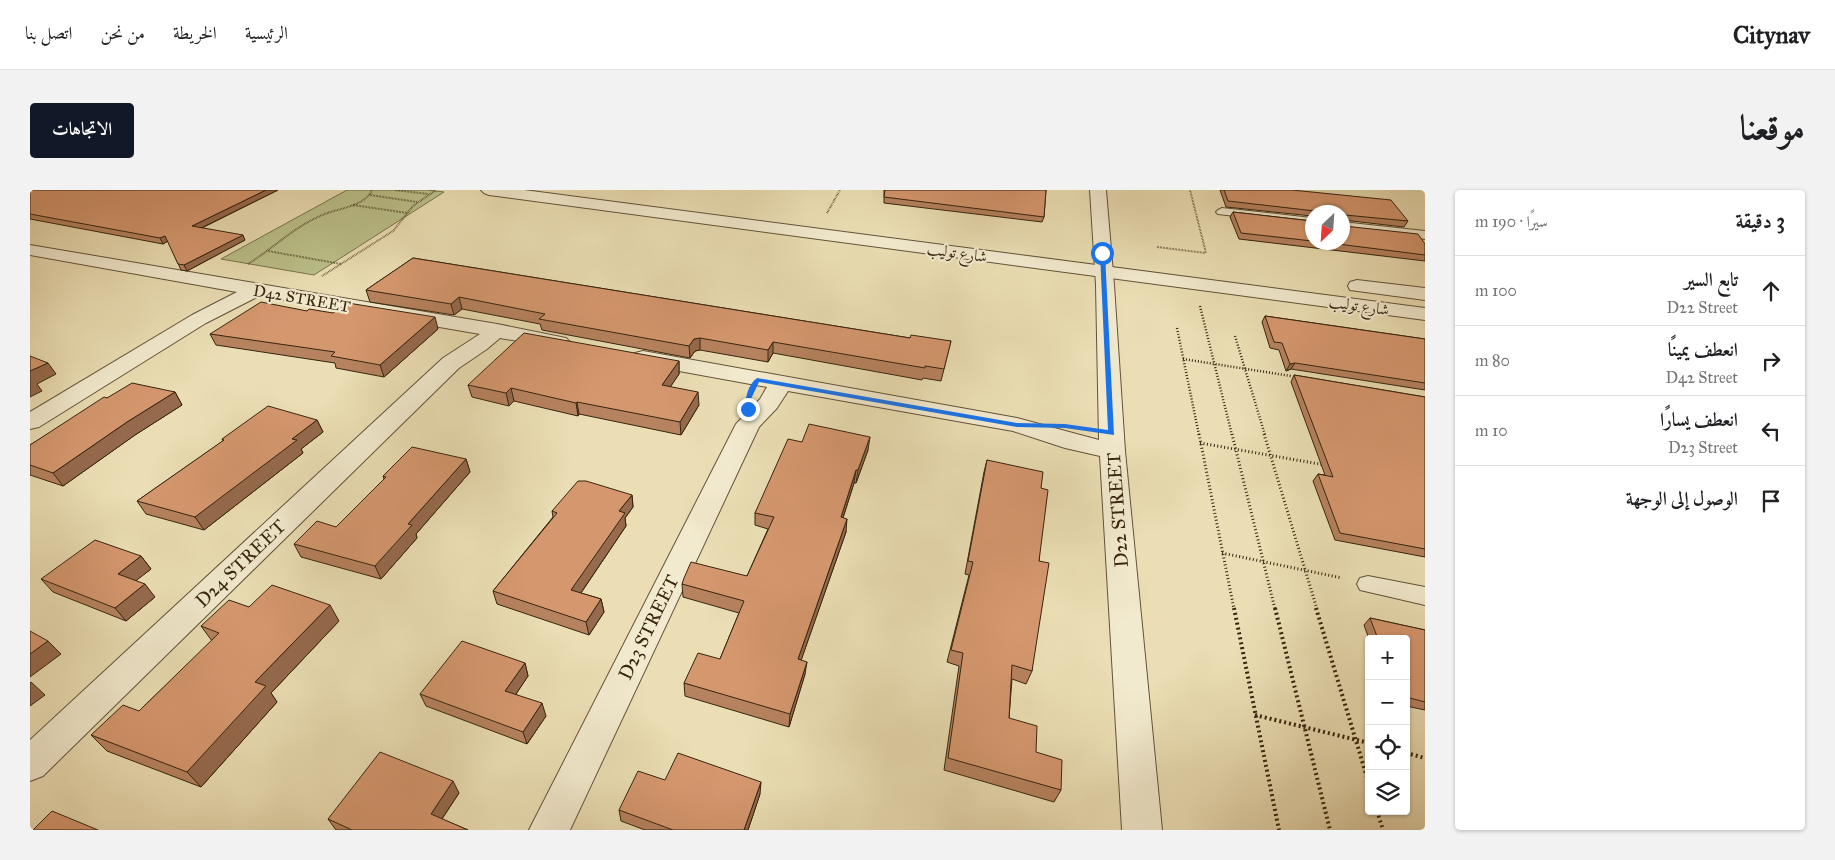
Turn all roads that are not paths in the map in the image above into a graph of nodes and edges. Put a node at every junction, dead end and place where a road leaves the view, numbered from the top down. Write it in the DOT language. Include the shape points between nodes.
graph roads {
  1 [pos="489,190"];
  2 [pos="612,190"];
  3 [pos="1098,190"];
  4 [pos="1222,212"];
  5 [pos="1305,221"];
  6 [pos="854,222"];
  7 [pos="1350,227"];
  8 [pos="1425,236"];
  9 [pos="36,255"];
  10 [pos="1103,258"];
  11 [pos="1337,283"];
  12 [pos="247,289"];
  13 [pos="1425,294"];
  14 [pos="1425,314"];
  15 [pos="488,328"];
  16 [pos="574,345"];
  17 [pos="622,354"];
  18 [pos="757,380"];
  19 [pos="780,384"];
  20 [pos="30,422"];
  21 [pos="748,424"];
  22 [pos="1112,442"];
  23 [pos="1368,584"];
  24 [pos="1425,596"];
  25 [pos="30,764"];
  26 [pos="549,830"];
  27 [pos="1142,830"];
  1 -- 10 [label="street, شارع توليب"];
  2 -- 6 [label="street"];
  3 -- 10 [label="street, D22 STREET"];
  4 -- 5 [label="lane"];
  7 -- 8 [label="lane"];
  9 -- 12 [label="street, D42 STREET"];
  10 -- 14 [label="street, شارع توليب"];
  10 -- 22 [label="street, D22 STREET"];
  11 -- 13 [label="street, شارع توليب"];
  12 -- 15 [label="street, D42 STREET"];
  12 -- 20 [label="street"];
  15 -- 16 [label="street, D42 STREET"];
  15 -- 25 [label="street, D24 STREET" via="480,345 451,363"];
  17 -- 18 [label="street"];
  18 -- 19 [label="street"];
  18 -- 21 [label="street, D23 STREET" via="748,399"];
  19 -- 21 [label="street, D23 STREET" via="769,403"];
  19 -- 22 [label="street" via="1017,425 1074,443"];
  21 -- 26 [label="street, D23 STREET"];
  22 -- 27 [label="street, D22 STREET"];
  23 -- 24 [label="lane"];
}
